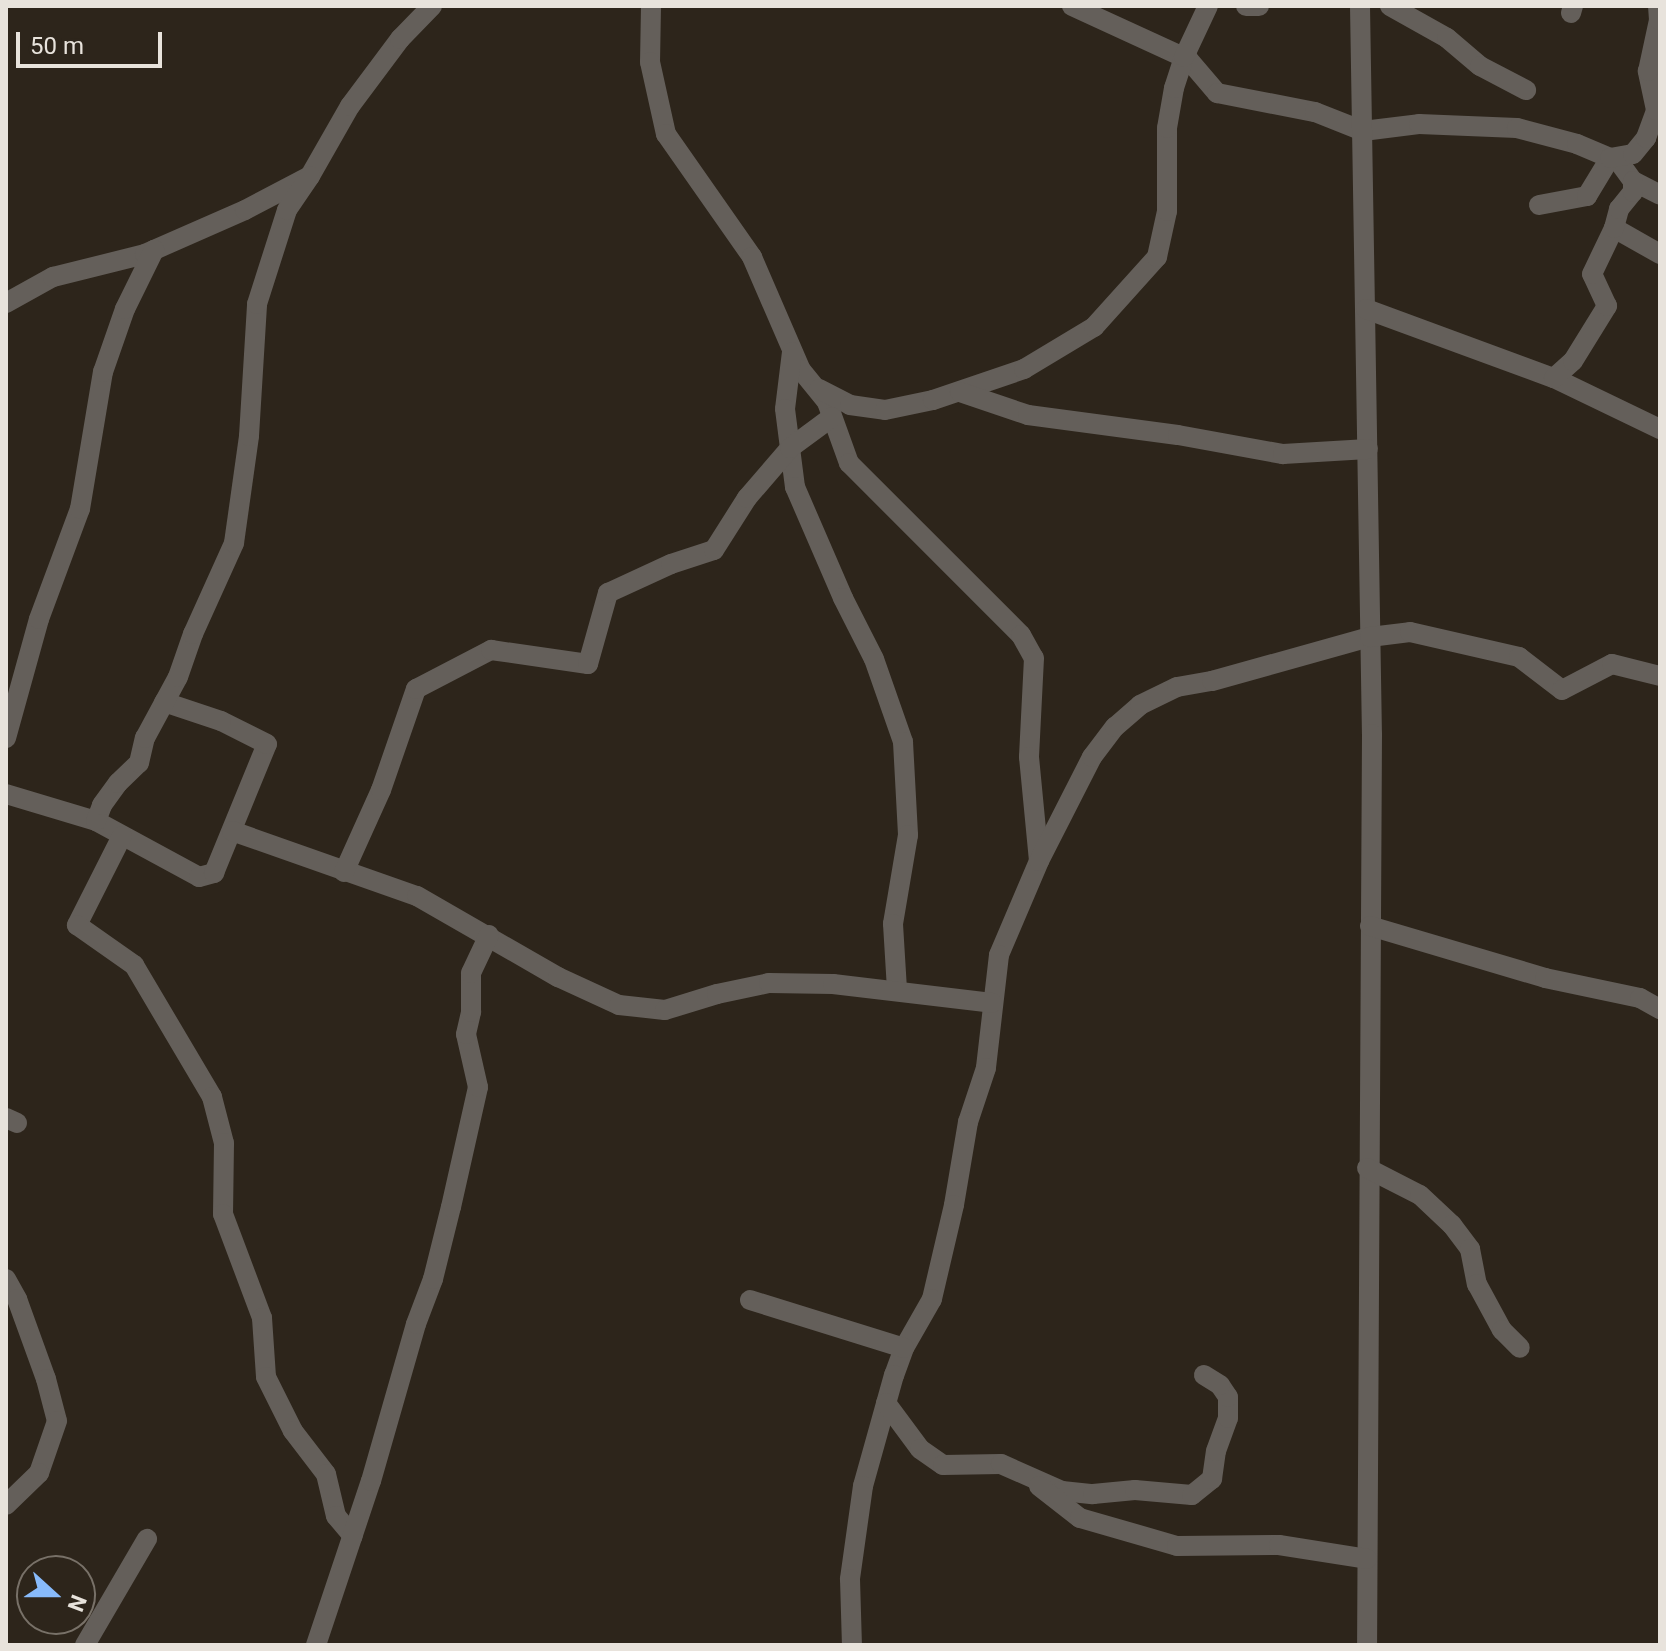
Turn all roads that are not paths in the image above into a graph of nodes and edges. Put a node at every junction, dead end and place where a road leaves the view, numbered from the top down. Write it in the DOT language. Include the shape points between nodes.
graph roads {
  1 [pos="432,6"];
  2 [pos="651,6"];
  3 [pos="1072,6"];
  4 [pos="1208,6"];
  5 [pos="1246,6"];
  6 [pos="1259,6"];
  7 [pos="1360,6"];
  8 [pos="1390,6"];
  9 [pos="1658,6"];
  10 [pos="1184,57"];
  11 [pos="1526,90"];
  12 [pos="1363,131"];
  13 [pos="1610,158"];
  14 [pos="310,176"];
  15 [pos="1633,181"];
  16 [pos="1660,195"];
  17 [pos="1539,205"];
  18 [pos="1614,228"];
  19 [pos="154,250"];
  20 [pos="1660,254"];
  21 [pos="6,303"];
  22 [pos="1366,309"];
  23 [pos="792,352"];
  24 [pos="1554,378"];
  25 [pos="814,386"];
  26 [pos="960,392"];
  27 [pos="832,417"];
  28 [pos="1660,429"];
  29 [pos="790,448"];
  30 [pos="1368,449"];
  31 [pos="1370,637"];
  32 [pos="1660,676"];
  33 [pos="164,702"];
  34 [pos="6,738"];
  35 [pos="6,794"];
  36 [pos="96,821"];
  37 [pos="232,831"];
  38 [pos="122,836"];
  39 [pos="1039,861"];
  40 [pos="344,872"];
  41 [pos="1370,926"];
  42 [pos="489,935"];
  43 [pos="897,990"];
  44 [pos="992,1003"];
  45 [pos="1660,1009"];
  46 [pos="1367,1168"];
  47 [pos="6,1279"];
  48 [pos="750,1300"];
  49 [pos="904,1348"];
  50 [pos="1520,1348"];
  51 [pos="1204,1375"];
  52 [pos="886,1403"];
  53 [pos="1034,1481"];
  54 [pos="6,1505"];
  55 [pos="353,1536"];
  56 [pos="147,1539"];
  57 [pos="1367,1559"];
  58 [pos="85,1645"];
  59 [pos="316,1645"];
  60 [pos="852,1645"];
  61 [pos="1367,1645"];
  1 -- 14 [label="street" via="350,106"];
  2 -- 23 [label="street" via="650,62 666,134 752,257"];
  3 -- 10 [label="street"];
  4 -- 10 [label="street"];
  5 -- 6 [label="street"];
  7 -- 12 [label="street"];
  8 -- 11 [label="street"];
  9 -- 13 [label="street" via="1648,71 1656,110 1646,138 1633,154"];
  10 -- 12 [label="street" via="1217,93 1315,112"];
  10 -- 26 [label="street" via="1167,128 1167,211 1157,257 1094,327 1024,369"];
  12 -- 13 [label="street" via="1419,124 1517,128"];
  12 -- 22 [label="street"];
  13 -- 15 [label="street"];
  13 -- 17 [label="street" via="1587,196"];
  14 -- 19 [label="street"];
  14 -- 33 [label="street" via="287,210 257,304 249,436 234,543"];
  15 -- 16 [label="street"];
  15 -- 18 [label="street" via="1633,192 1619,209"];
  18 -- 20 [label="street"];
  18 -- 24 [label="street" via="1592,274 1607,306 1573,361"];
  19 -- 21 [label="street" via="53,277"];
  19 -- 34 [label="street" via="125,309 103,372 80,509 39,619"];
  22 -- 24 [label="street"];
  22 -- 30 [label="street"];
  23 -- 25 [label="street"];
  23 -- 29 [label="street" via="785,409"];
  24 -- 28 [label="street"];
  25 -- 26 [label="street" via="850,405 885,410"];
  25 -- 27 [label="street"];
  26 -- 30 [label="street" via="1028,415 1283,454"];
  27 -- 29 [label="street"];
  27 -- 39 [label="street" via="849,463 1021,635 1034,658 1029,757"];
  29 -- 40 [label="street" via="747,498 714,550 608,593 588,664 491,650 416,689 381,790"];
  29 -- 43 [label="street" via="795,487 874,659 903,742 908,835 893,924"];
  30 -- 31 [label="street"];
  31 -- 32 [label="street" via="1410,632 1519,657 1562,690 1612,664"];
  31 -- 39 [label="street" via="1177,687 1140,705 1092,757"];
  31 -- 41 [label="street"];
  33 -- 36 [label="street" via="139,763 118,783"];
  33 -- 37 [label="street" via="267,744"];
  35 -- 36 [label="street"];
  36 -- 38 [label="street"];
  37 -- 38 [label="street" via="214,873 199,877"];
  37 -- 40 [label="street"];
  38 -- 55 [label="street" via="77,925 134,965 212,1097 224,1143 223,1214 262,1318 266,1377 293,1431 326,1474 336,1516"];
  39 -- 44 [label="street" via="999,955"];
  40 -- 42 [label="street" via="417,896"];
  41 -- 45 [label="street" via="1545,978 1640,998"];
  41 -- 46 [label="street"];
  42 -- 43 [label="street" via="558,977 619,1005 665,1010 769,983"];
  42 -- 55 [label="street" via="471,973 466,1034 478,1087 433,1279"];
  43 -- 44 [label="street"];
  44 -- 49 [label="street" via="986,1068 968,1122 943,1259 932,1299"];
  46 -- 50 [label="street" via="1420,1195 1452,1225 1470,1249 1477,1284 1502,1330"];
  46 -- 57 [label="street"];
  47 -- 54 [label="street" via="57,1421 39,1473"];
  48 -- 49 [label="street"];
  49 -- 52 [label="street"];
  51 -- 53 [label="street" via="1228,1397 1228,1418 1212,1479 1204,1489 1192,1495 1135,1490 1093,1494"];
  52 -- 53 [label="street" via="920,1449 943,1465 1001,1464"];
  52 -- 60 [label="street" via="855,1531"];
  53 -- 57 [label="street" via="1080,1518 1177,1546 1279,1545"];
  55 -- 59 [label="street"];
  56 -- 58 [label="street"];
  57 -- 61 [label="street"];
}
